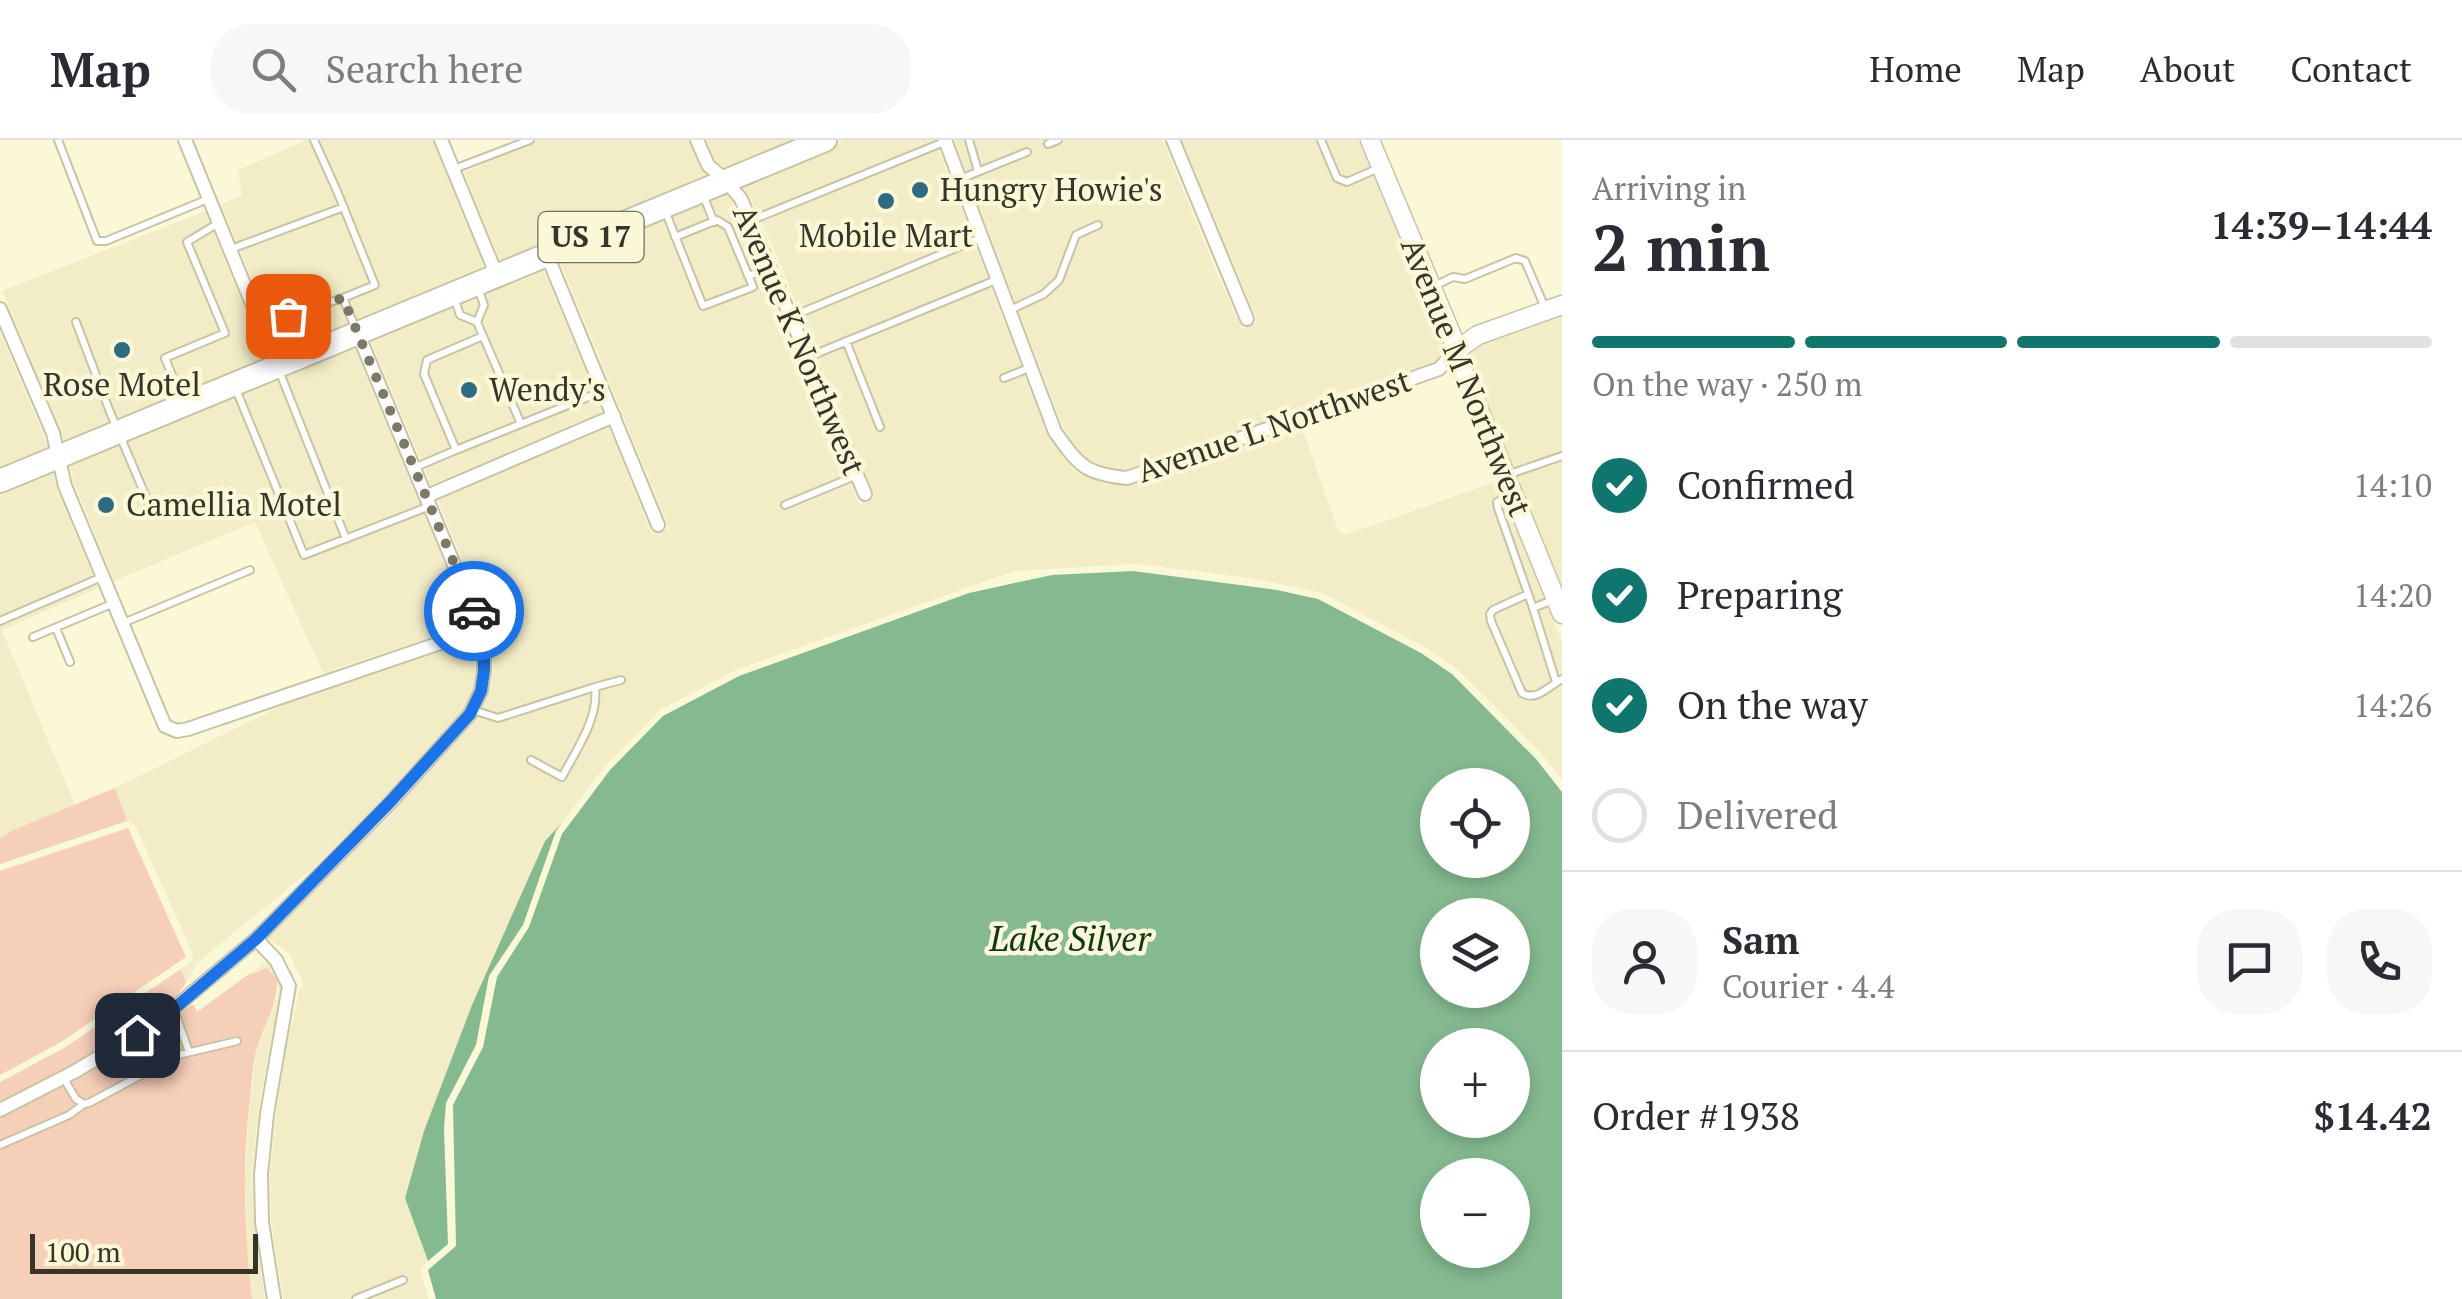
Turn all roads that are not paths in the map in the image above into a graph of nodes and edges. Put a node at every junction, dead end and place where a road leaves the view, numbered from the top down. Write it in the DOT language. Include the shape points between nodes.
graph roads {
  1 [pos="58,140"];
  2 [pos="185,140"];
  3 [pos="314,140"];
  4 [pos="441,140"];
  5 [pos="530,140"];
  6 [pos="698,140"];
  7 [pos="825,140"];
  8 [pos="968,140"];
  9 [pos="1058,140"];
  10 [pos="1173,140"];
  11 [pos="1321,140"];
  12 [pos="1370,140"];
  13 [pos="945,141"];
  14 [pos="1048,144"];
  15 [pos="1026,152"];
  16 [pos="1381,167"];
  17 [pos="453,170"];
  18 [pos="978,171"];
  19 [pos="958,180"];
  20 [pos="726,181"];
  21 [pos="701,192"];
  22 [pos="209,198"];
  23 [pos="344,207"];
  24 [pos="664,207"];
  25 [pos="751,220"];
  26 [pos="714,222"];
  27 [pos="219,223"];
  28 [pos="1098,224"];
  29 [pos="675,237"];
  30 [pos="981,238"];
  31 [pos="230,249"];
  32 [pos="548,255"];
  33 [pos="771,268"];
  34 [pos="748,276"];
  35 [pos="487,280"];
  36 [pos="997,280"];
  37 [pos="1431,287"];
  38 [pos="453,294"];
  39 [pos="343,298"];
  40 [pos="1554,308"];
  41 [pos="0,309"];
  42 [pos="1008,310"];
  43 [pos="791,317"];
  44 [pos="1246,319"];
  45 [pos="76,322"];
  46 [pos="477,322"];
  47 [pos="261,324"];
  48 [pos="358,334"];
  49 [pos="482,336"];
  50 [pos="846,341"];
  51 [pos="1455,351"];
  52 [pos="808,357"];
  53 [pos="278,367"];
  54 [pos="1030,368"];
  55 [pos="1004,378"];
  56 [pos="234,385"];
  57 [pos="603,391"];
  58 [pos="185,405"];
  59 [pos="614,416"];
  60 [pos="521,424"];
  61 [pos="880,427"];
  62 [pos="119,432"];
  63 [pos="456,450"];
  64 [pos="1562,456"];
  65 [pos="58,457"];
  66 [pos="414,468"];
  67 [pos="856,475"];
  68 [pos="0,481"];
  69 [pos="1509,484"];
  70 [pos="864,494"];
  71 [pos="429,501"];
  72 [pos="785,505"];
  73 [pos="151,510"];
  74 [pos="658,524"];
  75 [pos="346,539"];
  76 [pos="250,570"];
  77 [pos="103,576"];
  78 [pos="1528,594"];
  79 [pos="114,603"];
  80 [pos="1559,606"];
  81 [pos="1533,608"];
  82 [pos="0,622"];
  83 [pos="122,623"];
  84 [pos="56,628"];
  85 [pos="481,629"];
  86 [pos="34,637"];
  87 [pos="70,662"];
  88 [pos="621,680"];
  89 [pos="1559,681"];
  90 [pos="595,688"];
  91 [pos="472,710"];
  92 [pos="531,760"];
  93 [pos="256,939"];
  94 [pos="174,1009"];
  95 [pos="236,1042"];
  96 [pos="189,1052"];
  97 [pos="63,1078"];
  98 [pos="84,1104"];
  99 [pos="0,1110"];
  100 [pos="0,1145"];
  101 [pos="403,1280"];
  102 [pos="274,1299"];
  103 [pos="356,1299"];
  1 -- 22 [label="lane" via="97,241"];
  2 -- 22 [label="street"];
  3 -- 23 [label="lane"];
  4 -- 17 [label="street"];
  5 -- 17 [label="lane"];
  6 -- 20 [label="street, Avenue K Northwest" via="708,165"];
  7 -- 20 [label="highway, US 17"];
  8 -- 18 [label="lane"];
  9 -- 14 [label="lane"];
  10 -- 44 [label="street"];
  11 -- 16 [label="lane" via="1337,178 1346,182"];
  12 -- 16 [label="street, Avenue M Northwest"];
  13 -- 19 [label="street, Avenue L Northwest"];
  13 -- 25 [label="lane"];
  15 -- 18 [label="lane"];
  16 -- 37 [label="street, Avenue M Northwest"];
  17 -- 35 [label="street"];
  18 -- 19 [label="lane"];
  19 -- 30 [label="street, Avenue L Northwest"];
  20 -- 21 [label="highway, US 17"];
  20 -- 25 [label="street, Avenue K Northwest"];
  21 -- 24 [label="highway, US 17"];
  21 -- 26 [label="lane"];
  22 -- 27 [label="street"];
  23 -- 31 [label="lane"];
  23 -- 39 [label="lane" via="375,285"];
  24 -- 29 [label="lane"];
  24 -- 32 [label="highway, US 17"];
  25 -- 33 [label="street, Avenue K Northwest"];
  26 -- 29 [label="lane"];
  26 -- 34 [label="lane" via="728,227"];
  27 -- 31 [label="street"];
  27 -- 58 [label="lane" via="188,242 225,333 166,358"];
  28 -- 42 [label="lane" via="1076,235 1060,280"];
  29 -- 34 [label="lane" via="703,306 753,287"];
  30 -- 36 [label="street, Avenue L Northwest"];
  30 -- 43 [label="lane"];
  31 -- 47 [label="street"];
  32 -- 35 [label="highway, US 17"];
  32 -- 57 [label="street"];
  33 -- 34 [label="lane"];
  33 -- 43 [label="street, Avenue K Northwest"];
  35 -- 38 [label="highway, US 17"];
  35 -- 46 [label="lane"];
  36 -- 42 [label="street, Avenue L Northwest"];
  36 -- 50 [label="lane"];
  37 -- 40 [label="lane" via="1516,258 1525,261"];
  37 -- 51 [label="street, Avenue M Northwest"];
  38 -- 46 [label="lane" via="460,315"];
  38 -- 48 [label="highway, US 17"];
  39 -- 47 [label="lane"];
  39 -- 48 [label="lane"];
  40 -- 51 [label="street"];
  41 -- 65 [label="street"];
  42 -- 54 [label="street, Avenue L Northwest"];
  43 -- 52 [label="street, Avenue K Northwest"];
  45 -- 62 [label="lane"];
  46 -- 49 [label="lane"];
  47 -- 53 [label="street"];
  48 -- 53 [label="highway, US 17"];
  48 -- 66 [label="street"];
  49 -- 60 [label="lane"];
  49 -- 63 [label="lane" via="427,360 424,374"];
  50 -- 52 [label="lane"];
  50 -- 61 [label="lane"];
  51 -- 54 [label="street, Avenue L Northwest" via="1439,369 1128,478 1079,464 1055,432"];
  51 -- 69 [label="street, Avenue M Northwest"];
  52 -- 67 [label="street, Avenue K Northwest"];
  53 -- 56 [label="highway, US 17"];
  53 -- 75 [label="lane"];
  54 -- 55 [label="lane"];
  56 -- 58 [label="highway, US 17"];
  56 -- 75 [label="lane" via="304,556"];
  57 -- 59 [label="street"];
  57 -- 60 [label="lane"];
  58 -- 62 [label="highway, US 17"];
  59 -- 71 [label="street"];
  59 -- 74 [label="street"];
  60 -- 63 [label="lane"];
  62 -- 65 [label="highway, US 17"];
  62 -- 73 [label="lane"];
  63 -- 66 [label="lane"];
  64 -- 69 [label="lane"];
  65 -- 68 [label="highway, US 17"];
  65 -- 77 [label="street"];
  66 -- 71 [label="street"];
  67 -- 70 [label="street, Avenue K Northwest"];
  67 -- 72 [label="lane"];
  69 -- 78 [label="lane" via="1498,508"];
  69 -- 80 [label="street, Avenue M Northwest"];
  71 -- 75 [label="lane"];
  71 -- 85 [label="street"];
  76 -- 83 [label="lane"];
  77 -- 79 [label="street"];
  77 -- 82 [label="lane"];
  78 -- 81 [label="lane"];
  78 -- 89 [label="lane" via="1493,610 1491,621 1522,693 1534,697"];
  79 -- 83 [label="street"];
  79 -- 84 [label="lane"];
  80 -- 81 [label="lane"];
  81 -- 89 [label="lane"];
  83 -- 85 [label="street" via="165,726 177,732"];
  84 -- 86 [label="lane"];
  84 -- 87 [label="lane"];
  85 -- 91 [label="street" via="484,671"];
  88 -- 90 [label="lane"];
  90 -- 91 [label="lane" via="498,718"];
  90 -- 92 [label="lane" via="589,725 562,777"];
  91 -- 93 [label="street"];
  93 -- 94 [label="street"];
  93 -- 102 [label="street" via="290,986 261,1174"];
  94 -- 96 [label="lane"];
  94 -- 97 [label="street"];
  95 -- 96 [label="lane"];
  96 -- 98 [label="lane"];
  97 -- 98 [label="lane"];
  97 -- 99 [label="street"];
  98 -- 100 [label="lane"];
  101 -- 103 [label="lane"];
}
